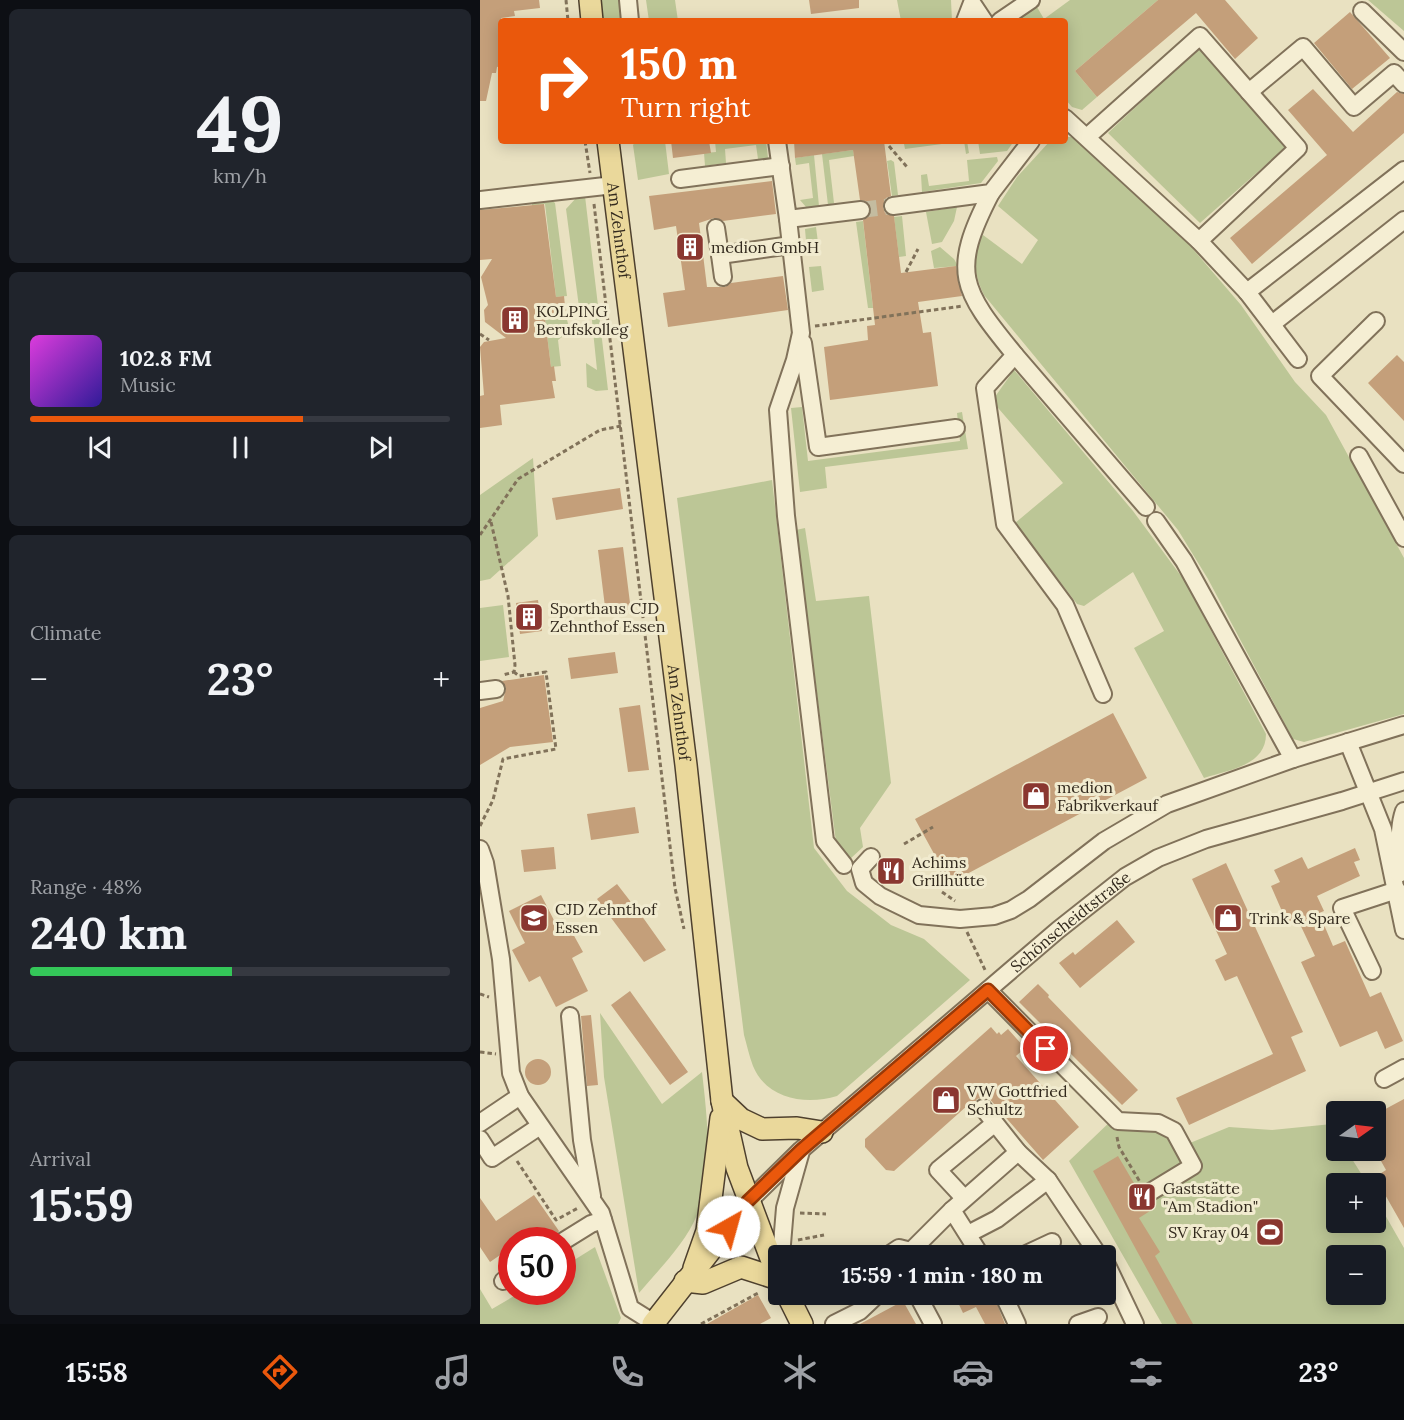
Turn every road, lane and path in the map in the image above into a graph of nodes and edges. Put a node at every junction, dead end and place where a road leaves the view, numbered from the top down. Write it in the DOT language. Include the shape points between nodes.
graph roads {
  1 [pos="566,0"];
  2 [pos="590,0"];
  3 [pos="628,0"];
  4 [pos="1031,0"];
  5 [pos="971,2"];
  6 [pos="1362,11"];
  7 [pos="568,18"];
  8 [pos="592,18"];
  9 [pos="630,18"];
  10 [pos="966,18"];
  11 [pos="982,18"];
  12 [pos="1004,18"];
  13 [pos="1404,52"];
  14 [pos="1404,84"];
  15 [pos="1249,92"];
  16 [pos="1068,121"];
  17 [pos="1087,137"];
  18 [pos="585,144"];
  19 [pos="608,144"];
  20 [pos="777,144"];
  21 [pos="1029,144"];
  22 [pos="889,146"];
  23 [pos="781,166"];
  24 [pos="907,167"];
  25 [pos="1404,170"];
  26 [pos="680,179"];
  27 [pos="614,185"];
  28 [pos="592,187"];
  29 [pos="991,192"];
  30 [pos="480,200"];
  31 [pos="893,206"];
  32 [pos="861,210"];
  33 [pos="788,219"];
  34 [pos="1404,220"];
  35 [pos="716,228"];
  36 [pos="1199,241"];
  37 [pos="791,245"];
  38 [pos="918,249"];
  39 [pos="720,255"];
  40 [pos="906,272"];
  41 [pos="723,277"];
  42 [pos="1247,292"];
  43 [pos="975,304"];
  44 [pos="1376,321"];
  45 [pos="1272,324"];
  46 [pos="801,327"];
  47 [pos="480,334"];
  48 [pos="489,340"];
  49 [pos="1015,355"];
  50 [pos="1298,359"];
  51 [pos="621,426"];
  52 [pos="956,428"];
  53 [pos="1359,456"];
  54 [pos="1404,464"];
  55 [pos="1146,507"];
  56 [pos="490,521"];
  57 [pos="1156,521"];
  58 [pos="480,535"];
  59 [pos="1404,538"];
  60 [pos="514,672"];
  61 [pos="488,690"];
  62 [pos="1103,694"];
  63 [pos="1404,725"];
  64 [pos="1348,742"];
  65 [pos="1293,759"];
  66 [pos="1404,781"];
  67 [pos="1368,793"];
  68 [pos="1404,811"];
  69 [pos="480,826"];
  70 [pos="933,828"];
  71 [pos="904,844"];
  72 [pos="480,849"];
  73 [pos="871,857"];
  74 [pos="844,865"];
  75 [pos="953,865"];
  76 [pos="932,879"];
  77 [pos="1397,890"];
  78 [pos="960,919"];
  79 [pos="1404,930"];
  80 [pos="685,938"];
  81 [pos="1372,971"];
  82 [pos="991,988"];
  83 [pos="570,1016"];
  84 [pos="1404,1068"];
  85 [pos="1384,1079"];
  86 [pos="520,1096"];
  87 [pos="722,1105"];
  88 [pos="983,1108"];
  89 [pos="480,1123"];
  90 [pos="994,1123"];
  91 [pos="540,1126"];
  92 [pos="822,1132"];
  93 [pos="1115,1133"];
  94 [pos="480,1139"];
  95 [pos="508,1147"];
  96 [pos="801,1150"];
  97 [pos="1018,1152"];
  98 [pos="1048,1180"];
  99 [pos="1147,1194"];
  100 [pos="592,1200"];
  101 [pos="748,1201"];
  102 [pos="958,1204"];
  103 [pos="800,1213"];
  104 [pos="825,1215"];
  105 [pos="603,1220"];
  106 [pos="576,1234"];
  107 [pos="968,1234"];
  108 [pos="824,1235"];
  109 [pos="800,1239"];
  110 [pos="1052,1242"];
  111 [pos="782,1245"];
  112 [pos="920,1245"];
  113 [pos="974,1245"];
  114 [pos="1046,1245"];
  115 [pos="1092,1245"];
  116 [pos="768,1252"];
  117 [pos="689,1274"];
  118 [pos="768,1275"];
  119 [pos="1116,1284"];
  120 [pos="759,1292"];
  121 [pos="792,1305"];
  122 [pos="866,1305"];
  123 [pos="923,1305"];
  124 [pos="1008,1305"];
  125 [pos="1098,1317"];
  126 [pos="653,1324"];
  127 [pos="701,1324"];
  128 [pos="802,1324"];
  129 [pos="834,1324"];
  130 [pos="933,1324"];
  131 [pos="1017,1324"];
  132 [pos="1078,1324"];
  133 [pos="1135,1324"];
  1 -- 7 [label="path"];
  2 -- 8 [label="main road"];
  3 -- 9 [label="street"];
  4 -- 12 [label="street"];
  5 -- 10 [label="street"];
  5 -- 11 [label="street"];
  6 -- 13 [label="street"];
  14 -- 15 [label="street" via="1394,73 1354,107 1303,47"];
  15 -- 17 [label="street" via="1200,36"];
  15 -- 36 [label="street" via="1298,148"];
  16 -- 17 [label="street"];
  17 -- 36 [label="street"];
  18 -- 28 [label="path"];
  19 -- 27 [label="main road, Am Zehnthof"];
  20 -- 23 [label="street"];
  21 -- 29 [label="street"];
  22 -- 24 [label="path"];
  23 -- 26 [label="street"];
  23 -- 33 [label="street"];
  25 -- 42 [label="street"];
  27 -- 28 [label="street"];
  27 -- 87 [label="main road, Am Zehnthof" via="685,754"];
  28 -- 30 [label="street"];
  28 -- 51 [label="path"];
  29 -- 31 [label="street"];
  29 -- 43 [label="street" via="967,246 967,273"];
  32 -- 33 [label="street"];
  33 -- 37 [label="street"];
  34 -- 45 [label="street"];
  35 -- 39 [label="street"];
  36 -- 42 [label="street"];
  37 -- 39 [label="street"];
  37 -- 46 [label="street"];
  38 -- 40 [label="path"];
  39 -- 41 [label="street"];
  42 -- 45 [label="street"];
  43 -- 46 [label="path"];
  43 -- 49 [label="street"];
  44 -- 54 [label="street" via="1320,376"];
  45 -- 50 [label="street"];
  46 -- 52 [label="street" via="818,447"];
  46 -- 74 [label="street" via="778,411 786,516 825,841"];
  47 -- 48 [label="path"];
  49 -- 55 [label="street"];
  49 -- 62 [label="street" via="985,388 1005,524 1065,605"];
  51 -- 56 [label="path" via="600,430 518,479"];
  51 -- 80 [label="path" via="675,888"];
  53 -- 59 [label="street"];
  56 -- 58 [label="path"];
  56 -- 60 [label="path" via="508,596"];
  57 -- 65 [label="street" via="1184,561"];
  60 -- 61 [label="path" via="499,678"];
  60 -- 69 [label="path" via="519,676 546,672 556,749 504,759 493,800"];
  63 -- 64 [label="street"];
  64 -- 65 [label="street"];
  64 -- 67 [label="street"];
  65 -- 78 [label="street" via="1167,804 1104,841 1011,910"];
  66 -- 67 [label="street, Schönscheidtstraße"];
  67 -- 77 [label="street" via="1383,829"];
  67 -- 82 [label="street, Schönscheidtstraße" via="1221,834 1158,858 1090,903"];
  68 -- 77 [label="street" via="1399,830"];
  70 -- 71 [label="path"];
  72 -- 86 [label="street" via="501,959 511,1073"];
  73 -- 78 [label="street" via="860,869 860,876 880,896 919,915"];
  75 -- 76 [label="path"];
  77 -- 79 [label="street"];
  77 -- 81 [label="street" via="1342,908"];
  78 -- 82 [label="path"];
  82 -- 92 [label="street, Schönscheidtstraße"];
  82 -- 99 [label="street" via="1118,1121 1158,1124 1174,1131 1193,1166"];
  83 -- 100 [label="street"];
  84 -- 85 [label="street"];
  86 -- 89 [label="street"];
  86 -- 91 [label="street"];
  87 -- 92 [label="main road" via="762,1129"];
  87 -- 101 [label="main road, Am Zehnthof"];
  87 -- 117 [label="main road" via="707,1231"];
  88 -- 90 [label="street"];
  90 -- 97 [label="street"];
  90 -- 102 [label="street" via="938,1170"];
  91 -- 95 [label="street"];
  91 -- 100 [label="street"];
  92 -- 96 [label="street, Schönscheidtstraße"];
  93 -- 99 [label="path"];
  94 -- 95 [label="street" via="492,1158"];
  95 -- 100 [label="path" via="556,1220"];
  96 -- 101 [label="street, Schönscheidtstraße"];
  96 -- 111 [label="street" via="785,1208"];
  97 -- 98 [label="street"];
  97 -- 102 [label="street"];
  98 -- 107 [label="street" via="997,1219"];
  98 -- 115 [label="street"];
  100 -- 105 [label="street"];
  101 -- 116 [label="main road, Am Zehnthof"];
  101 -- 117 [label="main road, Schönscheidtstraße"];
  102 -- 107 [label="street"];
  102 -- 112 [label="street"];
  103 -- 104 [label="path"];
  105 -- 106 [label="street"];
  105 -- 126 [label="street" via="630,1308"];
  107 -- 113 [label="street"];
  108 -- 109 [label="path"];
  110 -- 114 [label="street"];
  117 -- 118 [label="main road" via="704,1283 741,1267"];
  117 -- 126 [label="main road, Schönscheidtstraße"];
  119 -- 133 [label="street"];
  120 -- 127 [label="path"];
  121 -- 128 [label="main road"];
  122 -- 129 [label="street"];
  123 -- 130 [label="street"];
  124 -- 131 [label="street"];
  125 -- 132 [label="street"];
}
